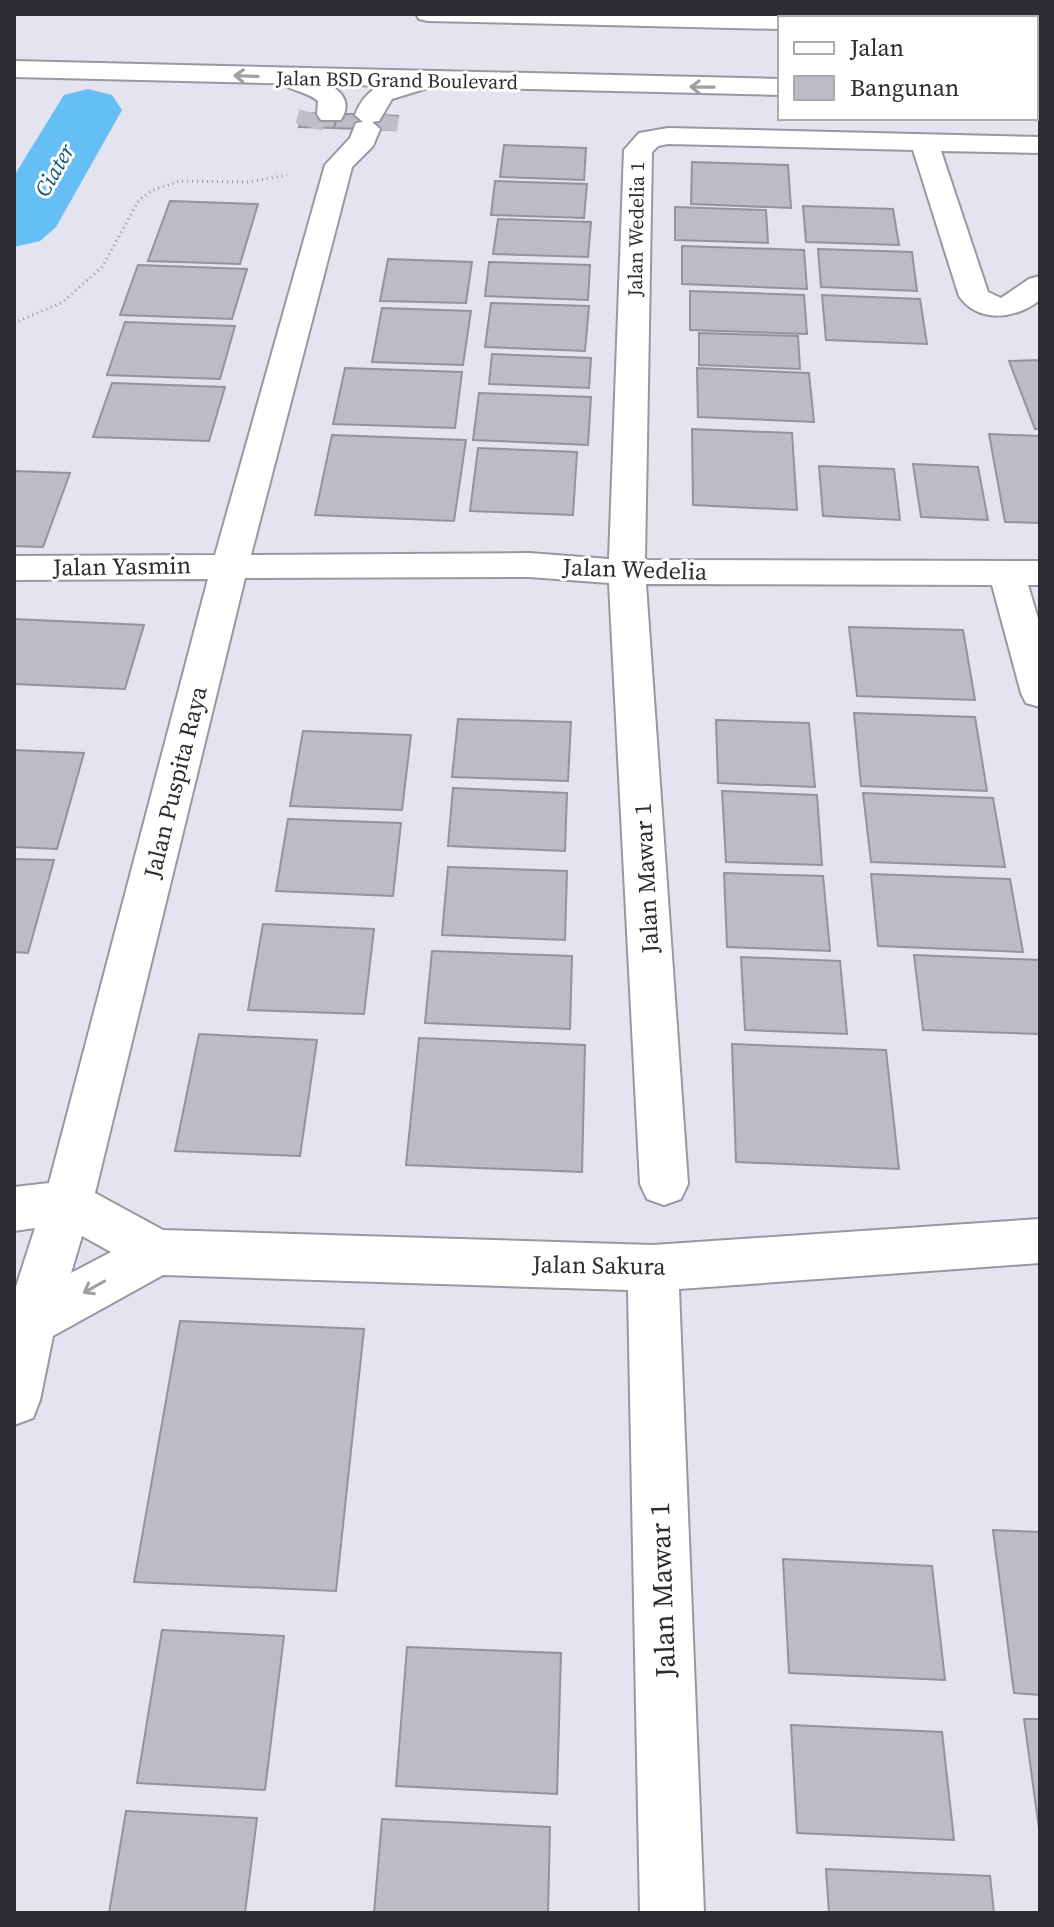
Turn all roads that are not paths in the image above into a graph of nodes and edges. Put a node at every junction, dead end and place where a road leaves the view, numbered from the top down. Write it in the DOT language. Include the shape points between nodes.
graph roads {
  1 [pos="428,14"];
  2 [pos="1024,14"];
  3 [pos="994,16"];
  4 [pos="778,21"];
  5 [pos="14,69"];
  6 [pos="288,78"];
  7 [pos="422,81"];
  8 [pos="778,87"];
  9 [pos="325,133"];
  10 [pos="924,140"];
  11 [pos="1040,145"];
  12 [pos="1040,285"];
  13 [pos="230,565"];
  14 [pos="14,568"];
  15 [pos="627,572"];
  16 [pos="1023,573"];
  17 [pos="1040,693"];
  18 [pos="664,1184"];
  19 [pos="68,1203"];
  20 [pos="14,1209"];
  21 [pos="1040,1241"];
  22 [pos="157,1252"];
  23 [pos="653,1268"];
  24 [pos="22,1323"];
  25 [pos="14,1400"];
  26 [pos="672,1913"];
  1 -- 4 [label="street"];
  2 -- 3 [label="street"];
  6 -- 5 [label="street, Jalan BSD Grand Boulevard, one-way"];
  6 -- 7 [label="street, Jalan BSD Grand Boulevard"];
  6 -- 9 [label="street" via="313,99"];
  8 -- 7 [label="street, Jalan BSD Grand Boulevard, one-way"];
  7 -- 9 [label="street" via="400,95 376,122 369,146"];
  9 -- 13 [label="street, Jalan Puspita Raya"];
  10 -- 11 [label="street, Jalan Wedelia 1"];
  10 -- 12 [label="street" via="974,296 986,306 1002,308 1018,303"];
  10 -- 15 [label="street, Jalan Wedelia 1" via="668,136 649,139 638,150"];
  13 -- 14 [label="street, Jalan Yasmin"];
  13 -- 15 [label="street, Jalan Wedelia" via="529,565"];
  13 -- 19 [label="street, Jalan Puspita Raya"];
  15 -- 16 [label="street, Jalan Wedelia"];
  15 -- 18 [label="street, Jalan Mawar 1"];
  16 -- 17 [label="street"];
  19 -- 20 [label="street"];
  19 -- 22 [label="street, Jalan Sakura"];
  19 -- 24 [label="street, Jalan Puspita Raya"];
  21 -- 23 [label="street, Jalan Sakura"];
  22 -- 23 [label="street, Jalan Sakura"];
  22 -- 24 [label="street, one-way"];
  23 -- 26 [label="street, Jalan Mawar 1"];
  24 -- 25 [label="street, Jalan Puspita Raya"];
}
